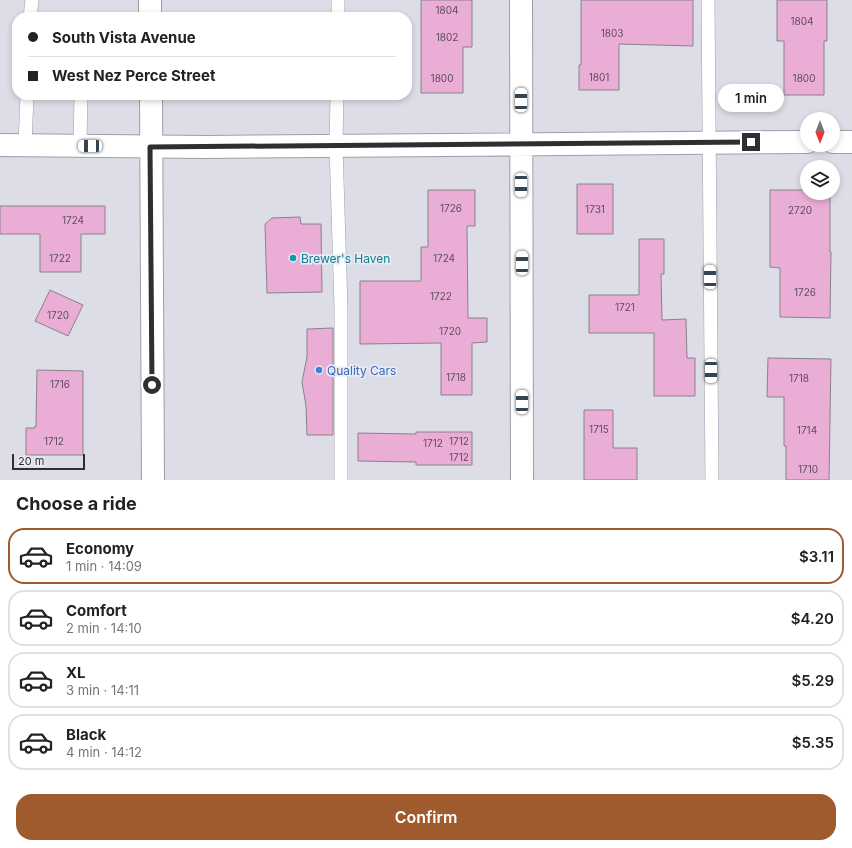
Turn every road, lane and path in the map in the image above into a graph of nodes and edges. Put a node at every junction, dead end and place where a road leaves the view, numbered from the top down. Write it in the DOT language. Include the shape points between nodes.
graph roads {
  1 [pos="32,0"];
  2 [pos="150,0"];
  3 [pos="338,0"];
  4 [pos="521,0"];
  5 [pos="708,0"];
  6 [pos="31,12"];
  7 [pos="150,12"];
  8 [pos="338,12"];
  9 [pos="27,100"];
  10 [pos="81,100"];
  11 [pos="150,100"];
  12 [pos="337,100"];
  13 [pos="800,142"];
  14 [pos="840,142"];
  15 [pos="852,142"];
  16 [pos="709,143"];
  17 [pos="521,144"];
  18 [pos="0,145"];
  19 [pos="25,146"];
  20 [pos="80,146"];
  21 [pos="336,146"];
  22 [pos="150,147"];
  23 [pos="153,480"];
  24 [pos="341,480"];
  25 [pos="522,480"];
  26 [pos="712,480"];
  1 -- 6 [label="lane"];
  2 -- 7 [label="street"];
  3 -- 8 [label="lane"];
  4 -- 17 [label="street"];
  5 -- 16 [label="lane"];
  9 -- 19 [label="lane"];
  10 -- 20 [label="lane"];
  11 -- 22 [label="street"];
  12 -- 21 [label="lane"];
  13 -- 16 [label="street"];
  14 -- 15 [label="street"];
  16 -- 17 [label="street"];
  16 -- 26 [label="lane"];
  17 -- 21 [label="street"];
  17 -- 25 [label="street"];
  18 -- 19 [label="street"];
  19 -- 20 [label="street"];
  20 -- 22 [label="street"];
  21 -- 22 [label="street"];
  21 -- 24 [label="lane" via="341,308"];
  22 -- 23 [label="street"];
}
